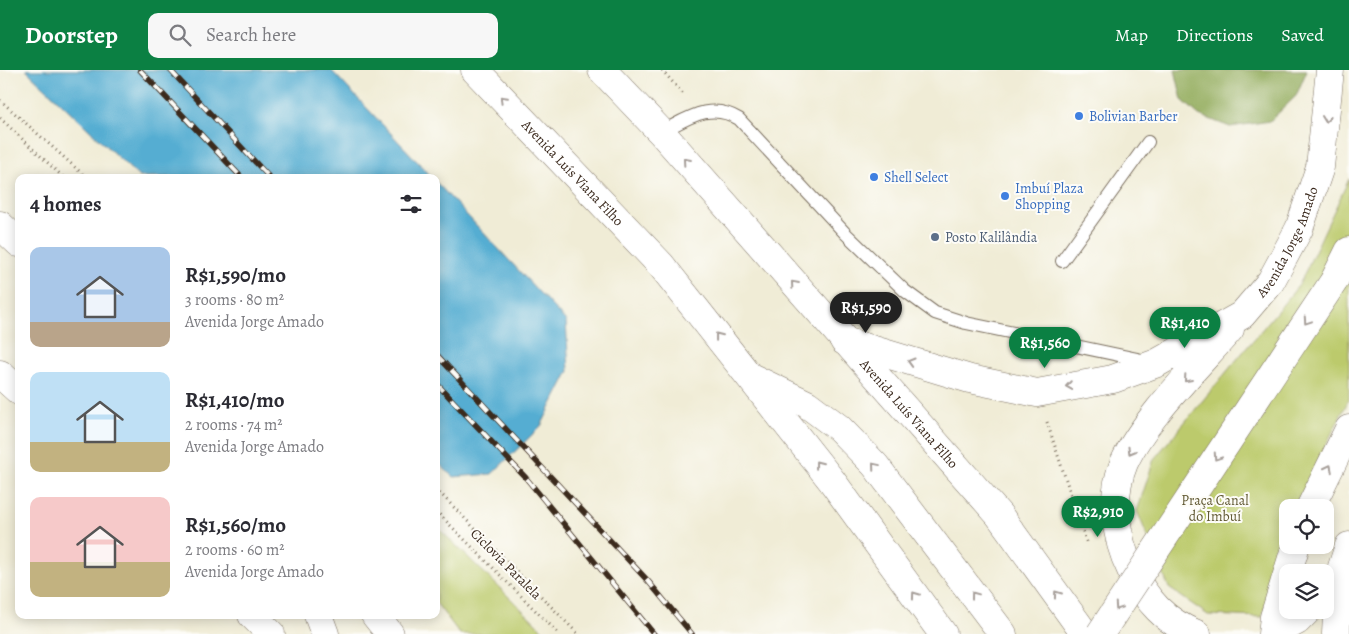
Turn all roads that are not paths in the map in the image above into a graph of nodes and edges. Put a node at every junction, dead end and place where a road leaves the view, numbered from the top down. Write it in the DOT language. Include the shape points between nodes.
graph roads {
  1 [pos="475,70"];
  2 [pos="602,70"];
  3 [pos="1330,70"];
  4 [pos="661,132"];
  5 [pos="1148,142"];
  6 [pos="0,225"];
  7 [pos="15,239"];
  8 [pos="1349,251"];
  9 [pos="1062,261"];
  10 [pos="1242,316"];
  11 [pos="843,340"];
  12 [pos="1157,363"];
  13 [pos="0,374"];
  14 [pos="749,376"];
  15 [pos="15,387"];
  16 [pos="1349,429"];
  17 [pos="1314,499"];
  18 [pos="1349,546"];
  19 [pos="1293,554"];
  20 [pos="1334,580"];
  21 [pos="1334,609"];
  22 [pos="256,619"];
  23 [pos="319,619"];
  24 [pos="378,619"];
  25 [pos="1299,619"];
  26 [pos="271,634"];
  27 [pos="325,634"];
  28 [pos="390,634"];
  29 [pos="943,634"];
  30 [pos="1003,634"];
  31 [pos="1085,634"];
  32 [pos="1100,634"];
  33 [pos="1197,634"];
  34 [pos="1273,634"];
  35 [pos="1336,634"];
  14 -- 1 [label="main road, Avenida Luís Viana Filho, one-way" via="661,265"];
  2 -- 4 [label="main road, Avenida Luís Viana Filho"];
  3 -- 10 [label="main road, Avenida Jorge Amado, one-way" via="1320,167 1299,229 1271,280"];
  11 -- 4 [label="main road, Avenida Luís Viana Filho, one-way"];
  4 -- 12 [label="lane" via="701,112 728,112 739,119 852,240 905,291 935,313 966,323"];
  5 -- 9 [label="lane"];
  6 -- 7 [label="main road"];
  8 -- 32 [label="main road, one-way, bridge" via="1334,281"];
  10 -- 12 [label="main road, Avenida Jorge Amado"];
  10 -- 33 [label="main road, one-way" via="1140,436 1124,464 1115,496 1118,531 1125,559 1139,586 1155,608 1177,626"];
  12 -- 11 [label="main road, Avenida Jorge Amado, one-way" via="1113,380 1037,393 970,379"];
  31 -- 11 [label="main road, Avenida Luís Viana Filho, one-way" via="999,515"];
  13 -- 15 [label="main road"];
  29 -- 14 [label="main road, Avenida Luís Viana Filho, one-way" via="832,481"];
  30 -- 14 [label="main road, one-way" via="875,465 845,434 807,404"];
  17 -- 16 [label="main road, one-way"];
  18 -- 20 [label="main road"];
  19 -- 34 [label="main road" via="1274,617"];
  21 -- 35 [label="main road"];
  22 -- 26 [label="main road"];
  23 -- 27 [label="main road"];
  24 -- 28 [label="main road"];
  25 -- 34 [label="main road"];
}
